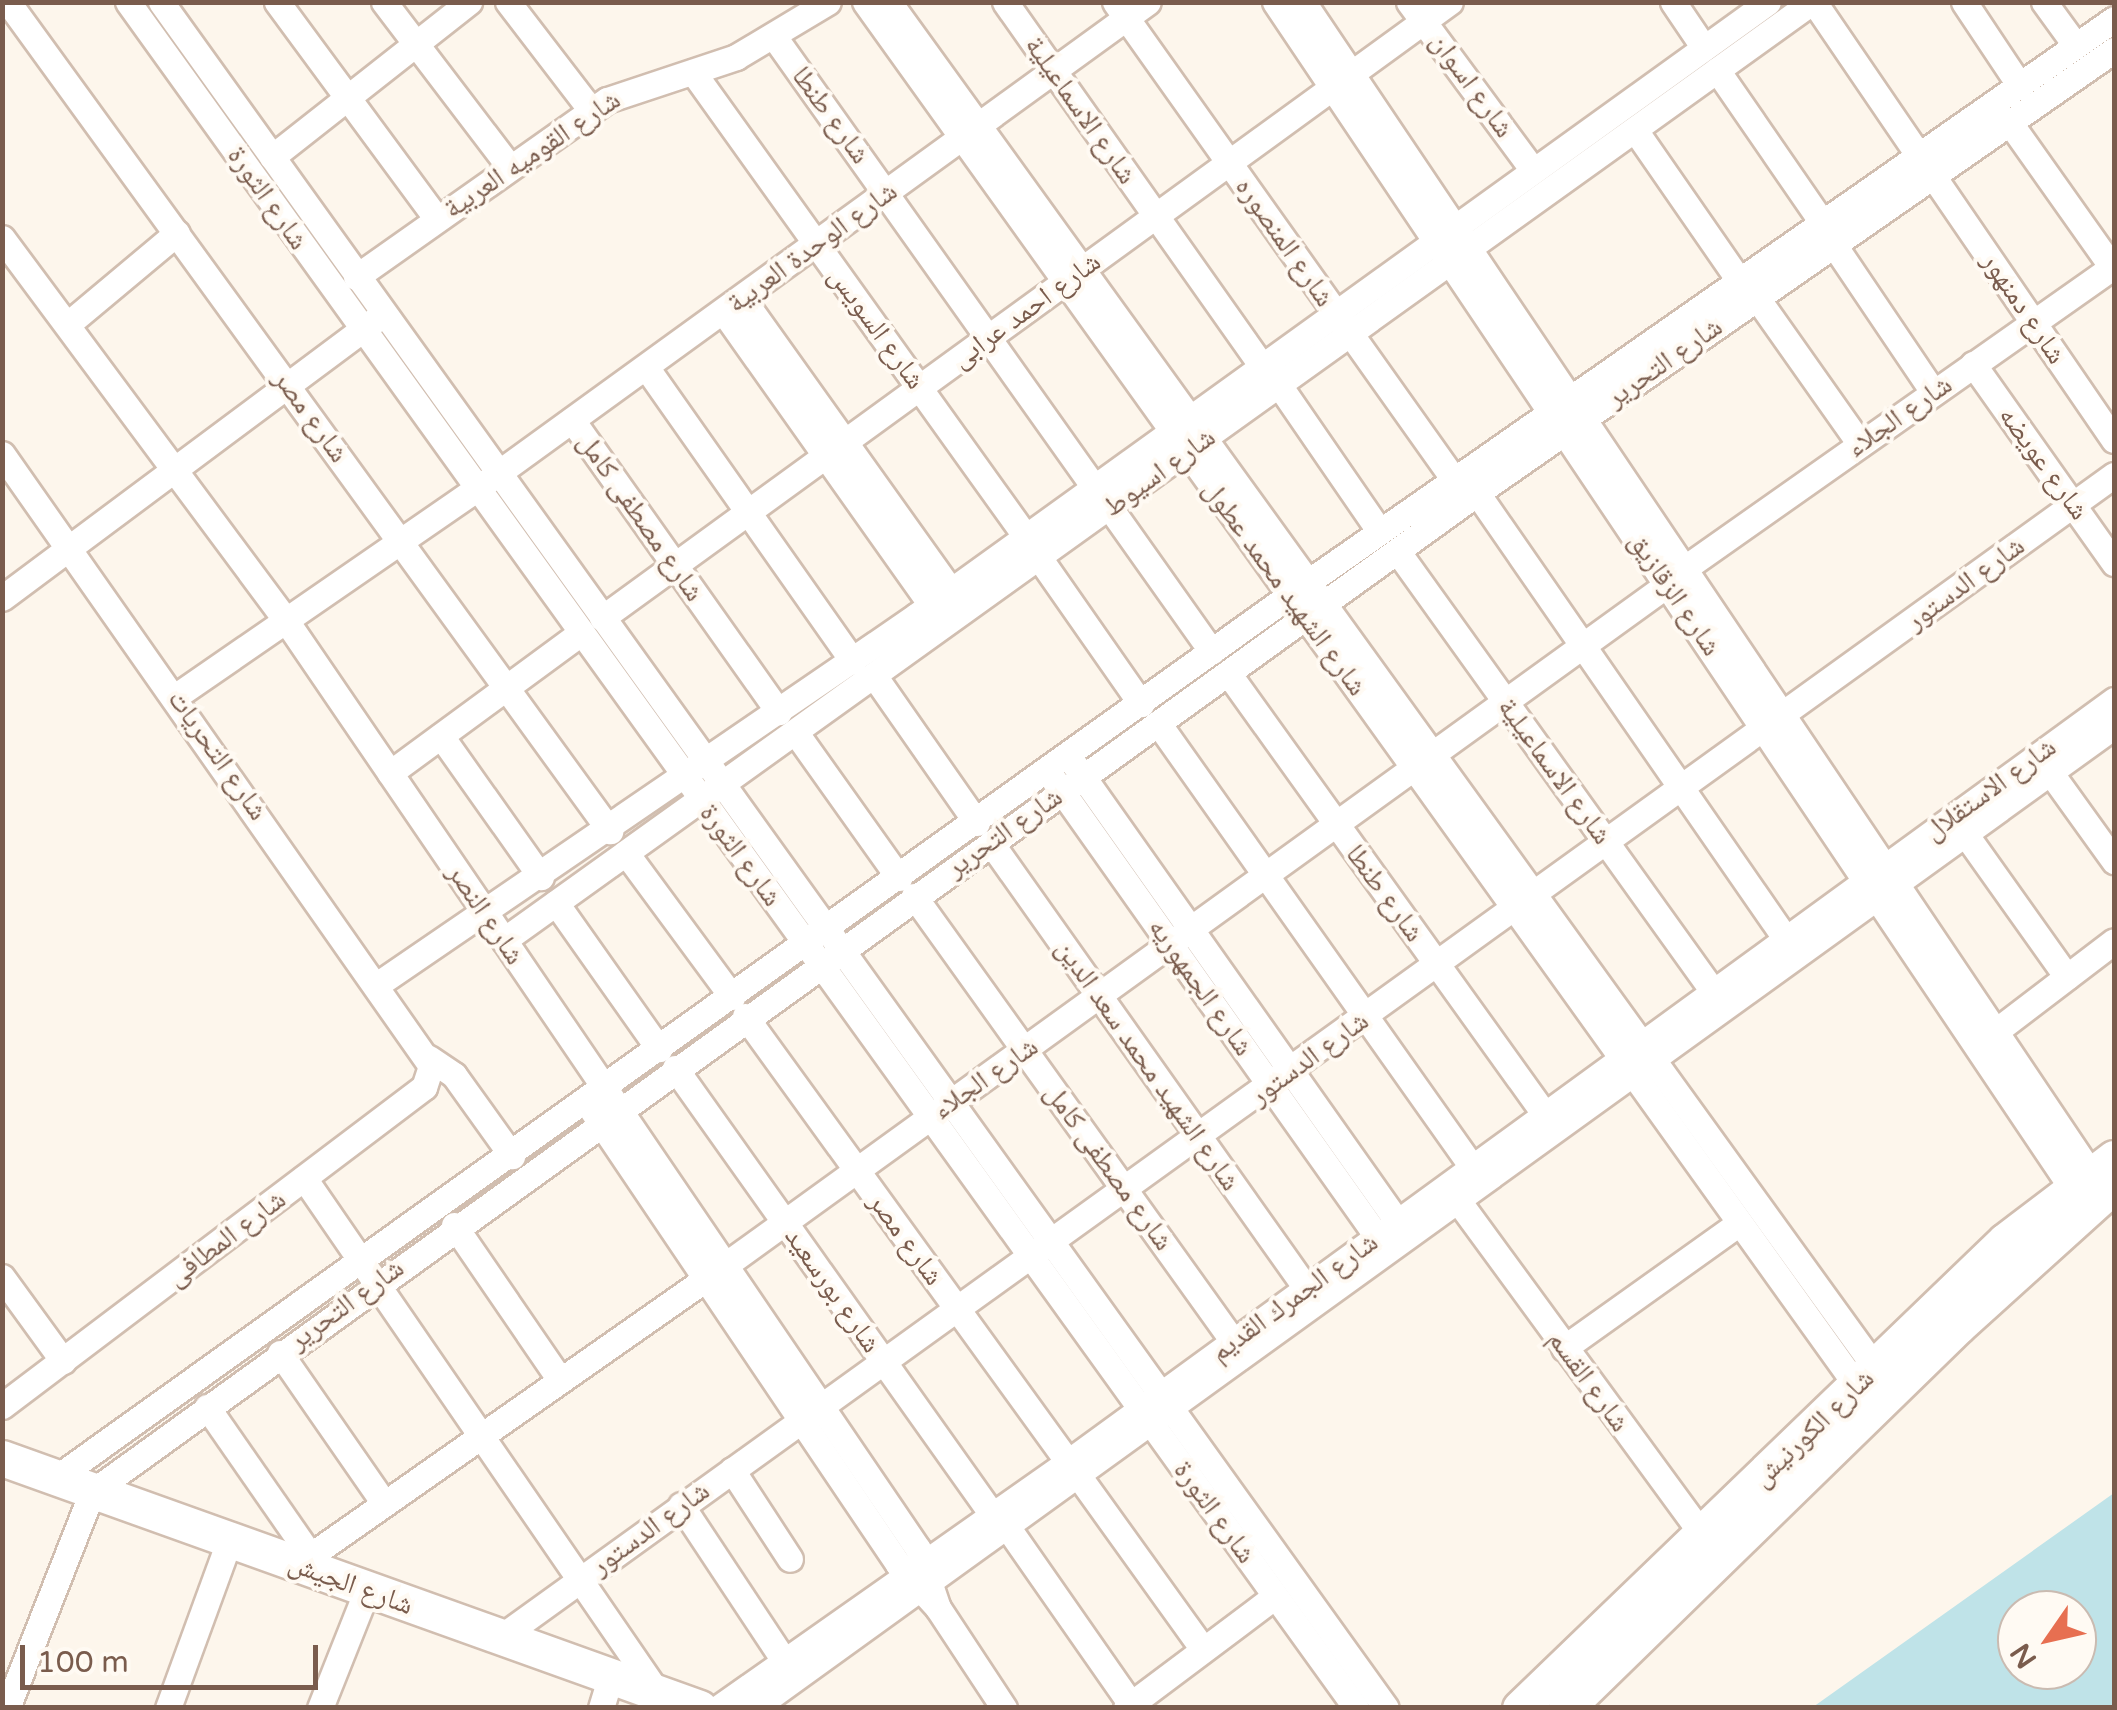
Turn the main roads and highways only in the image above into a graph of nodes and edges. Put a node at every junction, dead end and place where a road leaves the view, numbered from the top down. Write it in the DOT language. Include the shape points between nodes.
graph roads {
  1 [pos="2097,1184"];
  2 [pos="2,1458"];
  3 [pos="1712,1546"];
  4 [pos="606,1692"];
  5 [pos="700,1708"];
  6 [pos="1520,1708"];
  7 [pos="1566,1708"];
  1 -- 3 [label="main road, شارع الكورنيش" via="2004,1241 1875,1388"];
  2 -- 4 [label="main road, شارع الجيش" via="228,1541 303,1560 501,1638"];
  3 -- 6 [label="main road, شارع الكورنيش"];
  3 -- 7 [label="main road, شارع الكورنيش"];
  4 -- 5 [label="main road, شارع الجيش" via="656,1692"];
}
